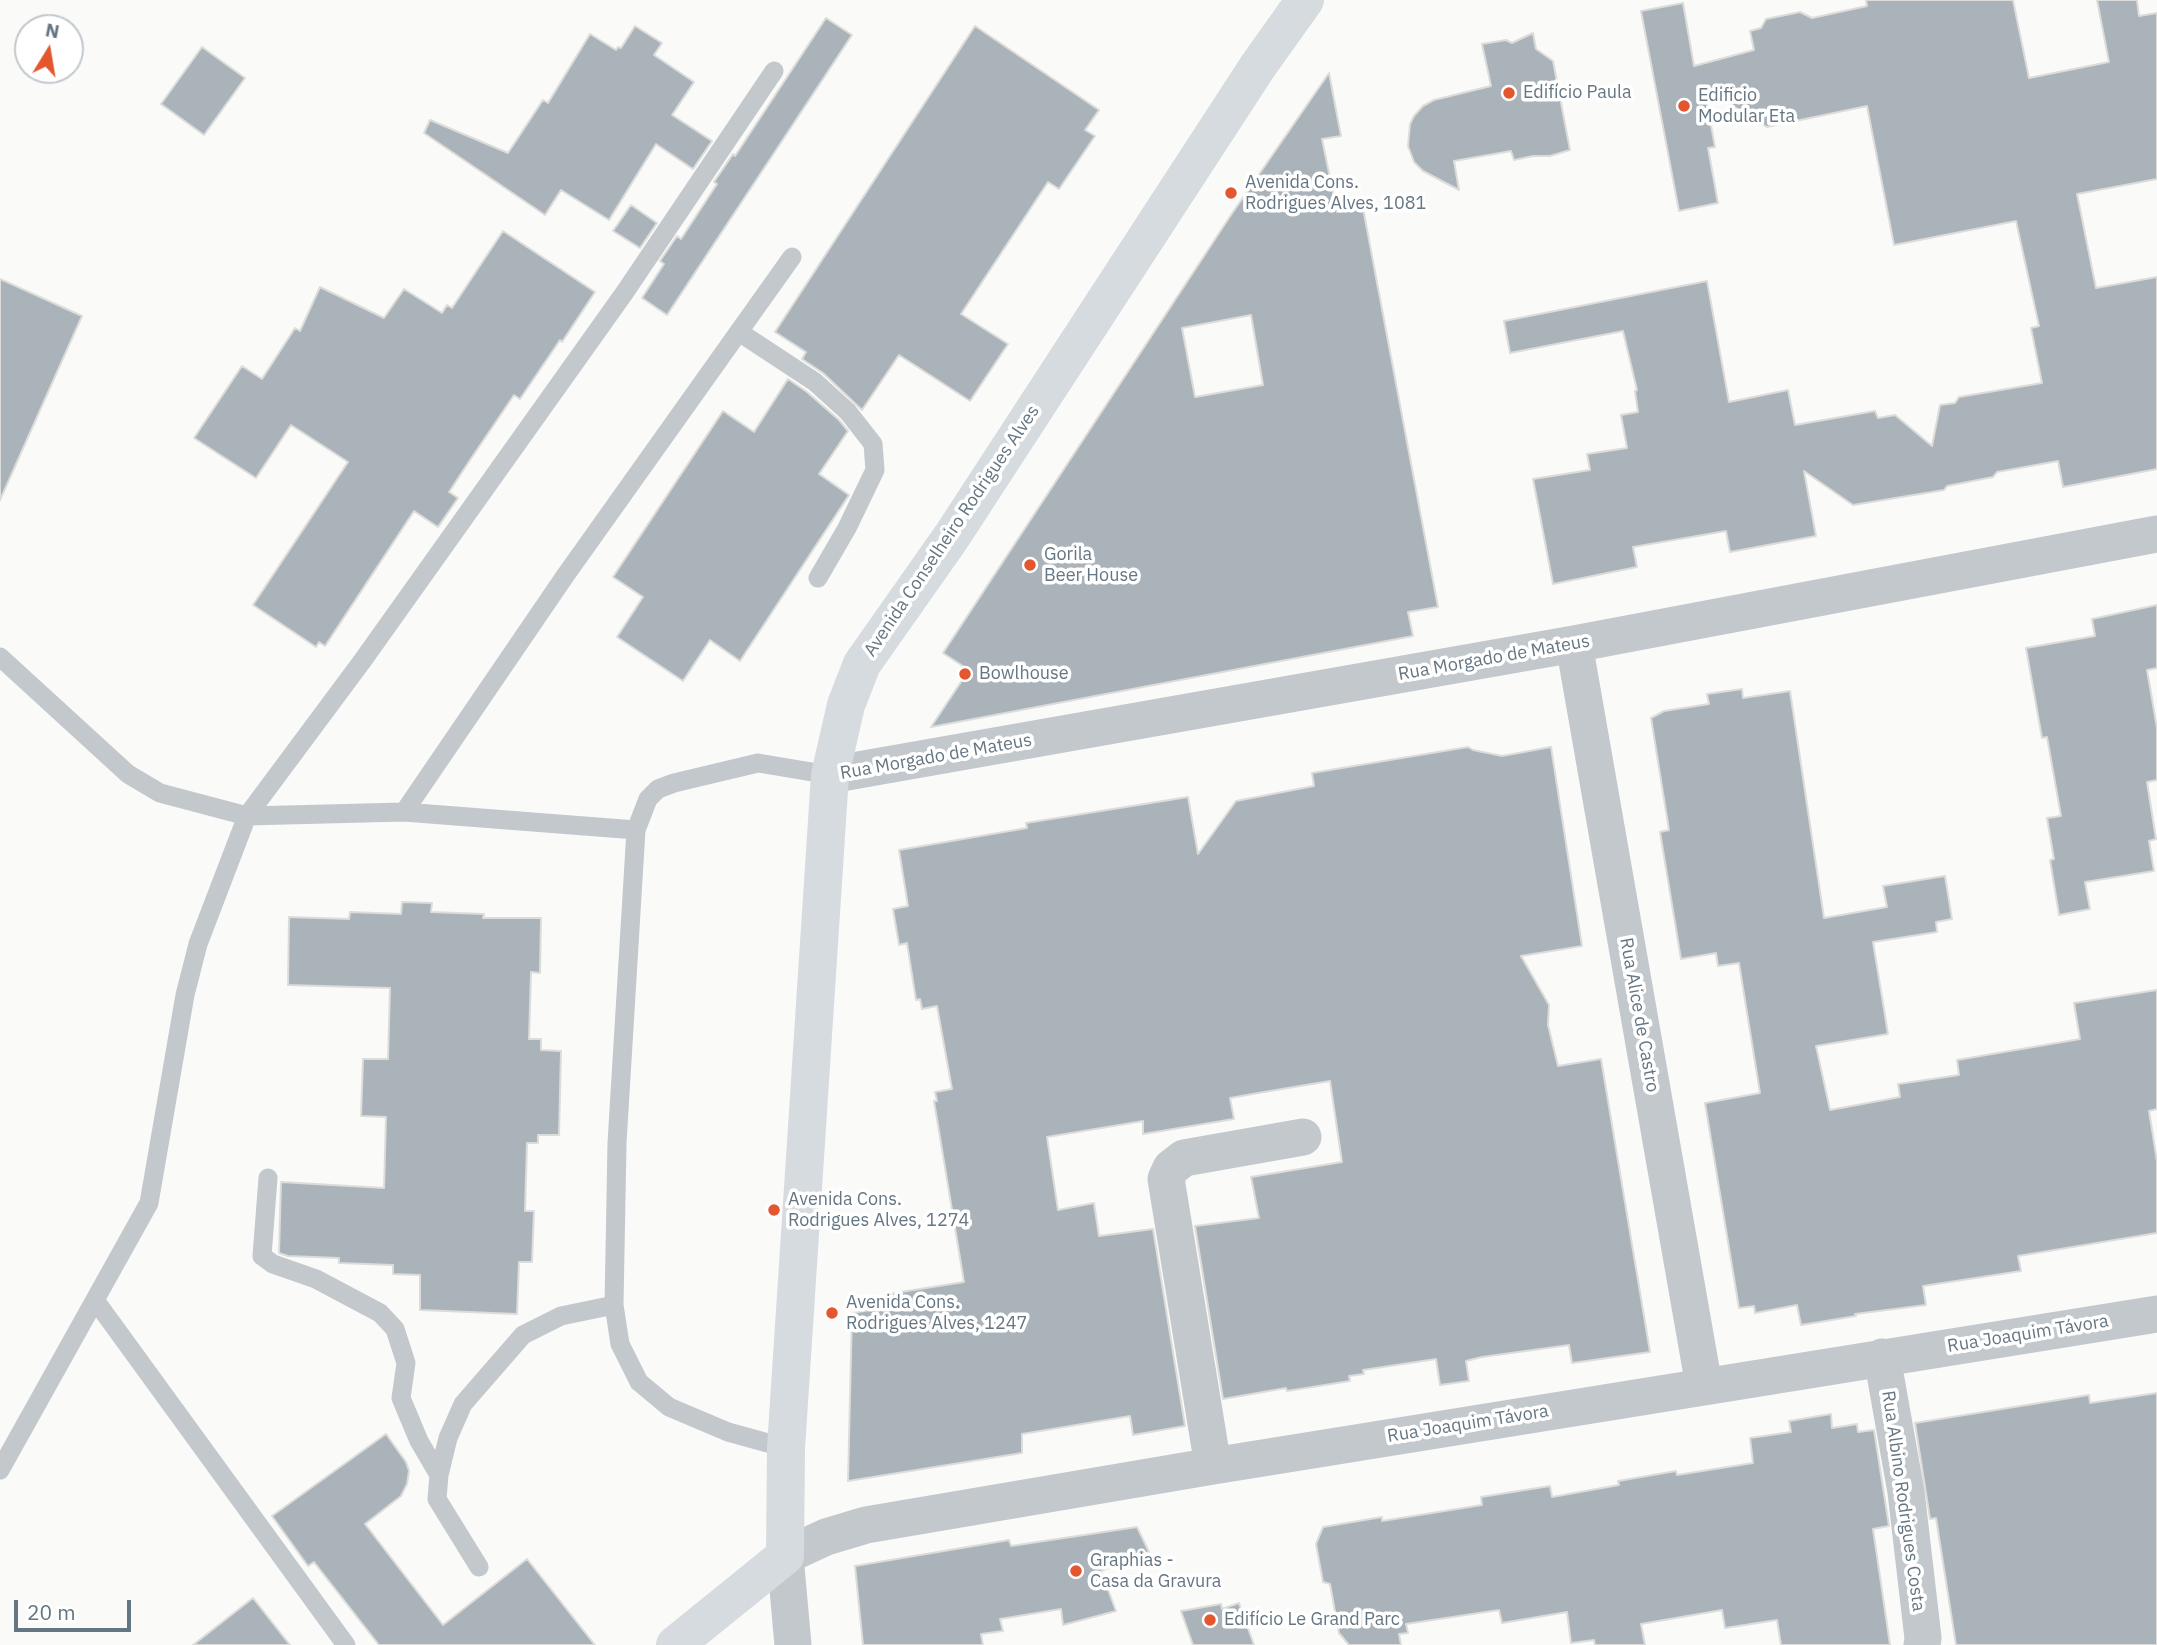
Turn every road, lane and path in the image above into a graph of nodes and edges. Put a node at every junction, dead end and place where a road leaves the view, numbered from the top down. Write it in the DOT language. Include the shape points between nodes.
graph roads {
  1 [pos="1305,0"];
  2 [pos="774,71"];
  3 [pos="792,257"];
  4 [pos="738,332"];
  5 [pos="2157,534"];
  6 [pos="818,578"];
  7 [pos="1574,644"];
  8 [pos="0,657"];
  9 [pos="830,775"];
  10 [pos="404,811"];
  11 [pos="247,817"];
  12 [pos="636,830"];
  13 [pos="1303,1137"];
  14 [pos="268,1178"];
  15 [pos="95,1300"];
  16 [pos="614,1305"];
  17 [pos="2157,1314"];
  18 [pos="1882,1357"];
  19 [pos="1704,1386"];
  20 [pos="786,1448"];
  21 [pos="1213,1466"];
  22 [pos="0,1471"];
  23 [pos="439,1475"];
  24 [pos="785,1556"];
  25 [pos="479,1567"];
  26 [pos="346,1645"];
  27 [pos="675,1645"];
  28 [pos="793,1645"];
  29 [pos="1922,1645"];
  1 -- 9 [label="street, Avenida Conselheiro Rodrigues Alves" via="952,536 862,664 846,705"];
  2 -- 11 [label="lane" via="617,303"];
  3 -- 4 [label="lane"];
  4 -- 6 [label="lane" via="815,382 848,412 873,444 875,470"];
  4 -- 10 [label="lane"];
  5 -- 7 [label="street, Rua Morgado de Mateus"];
  7 -- 9 [label="street, Rua Morgado de Mateus"];
  7 -- 19 [label="street, Rua Alice de Castro"];
  8 -- 11 [label="lane" via="128,774 160,793"];
  9 -- 12 [label="lane" via="758,763 674,783 648,799"];
  9 -- 20 [label="street, Avenida Conselheiro Rodrigues Alves"];
  10 -- 11 [label="lane"];
  10 -- 12 [label="lane"];
  11 -- 15 [label="lane" via="188,982 149,1203"];
  12 -- 16 [label="lane" via="617,1143"];
  13 -- 21 [label="street" via="1184,1158 1166,1179"];
  14 -- 23 [label="lane" via="262,1256 380,1313 395,1329 405,1363 401,1398"];
  15 -- 22 [label="lane"];
  15 -- 26 [label="lane"];
  16 -- 20 [label="lane" via="620,1344 639,1382 669,1407 728,1432"];
  16 -- 23 [label="lane" via="561,1316 523,1335 463,1404"];
  17 -- 18 [label="street, Rua Joaquim Távora"];
  18 -- 19 [label="street, Rua Joaquim Távora"];
  18 -- 29 [label="street, Rua Albino Rodrigues Costa" via="1906,1492"];
  19 -- 21 [label="street, Rua Joaquim Távora"];
  20 -- 24 [label="street, Avenida Conselheiro Rodrigues Alves"];
  21 -- 24 [label="street, Rua Joaquim Távora" via="866,1525"];
  23 -- 25 [label="lane" via="437,1499"];
  24 -- 27 [label="street"];
  24 -- 28 [label="street"];
}
